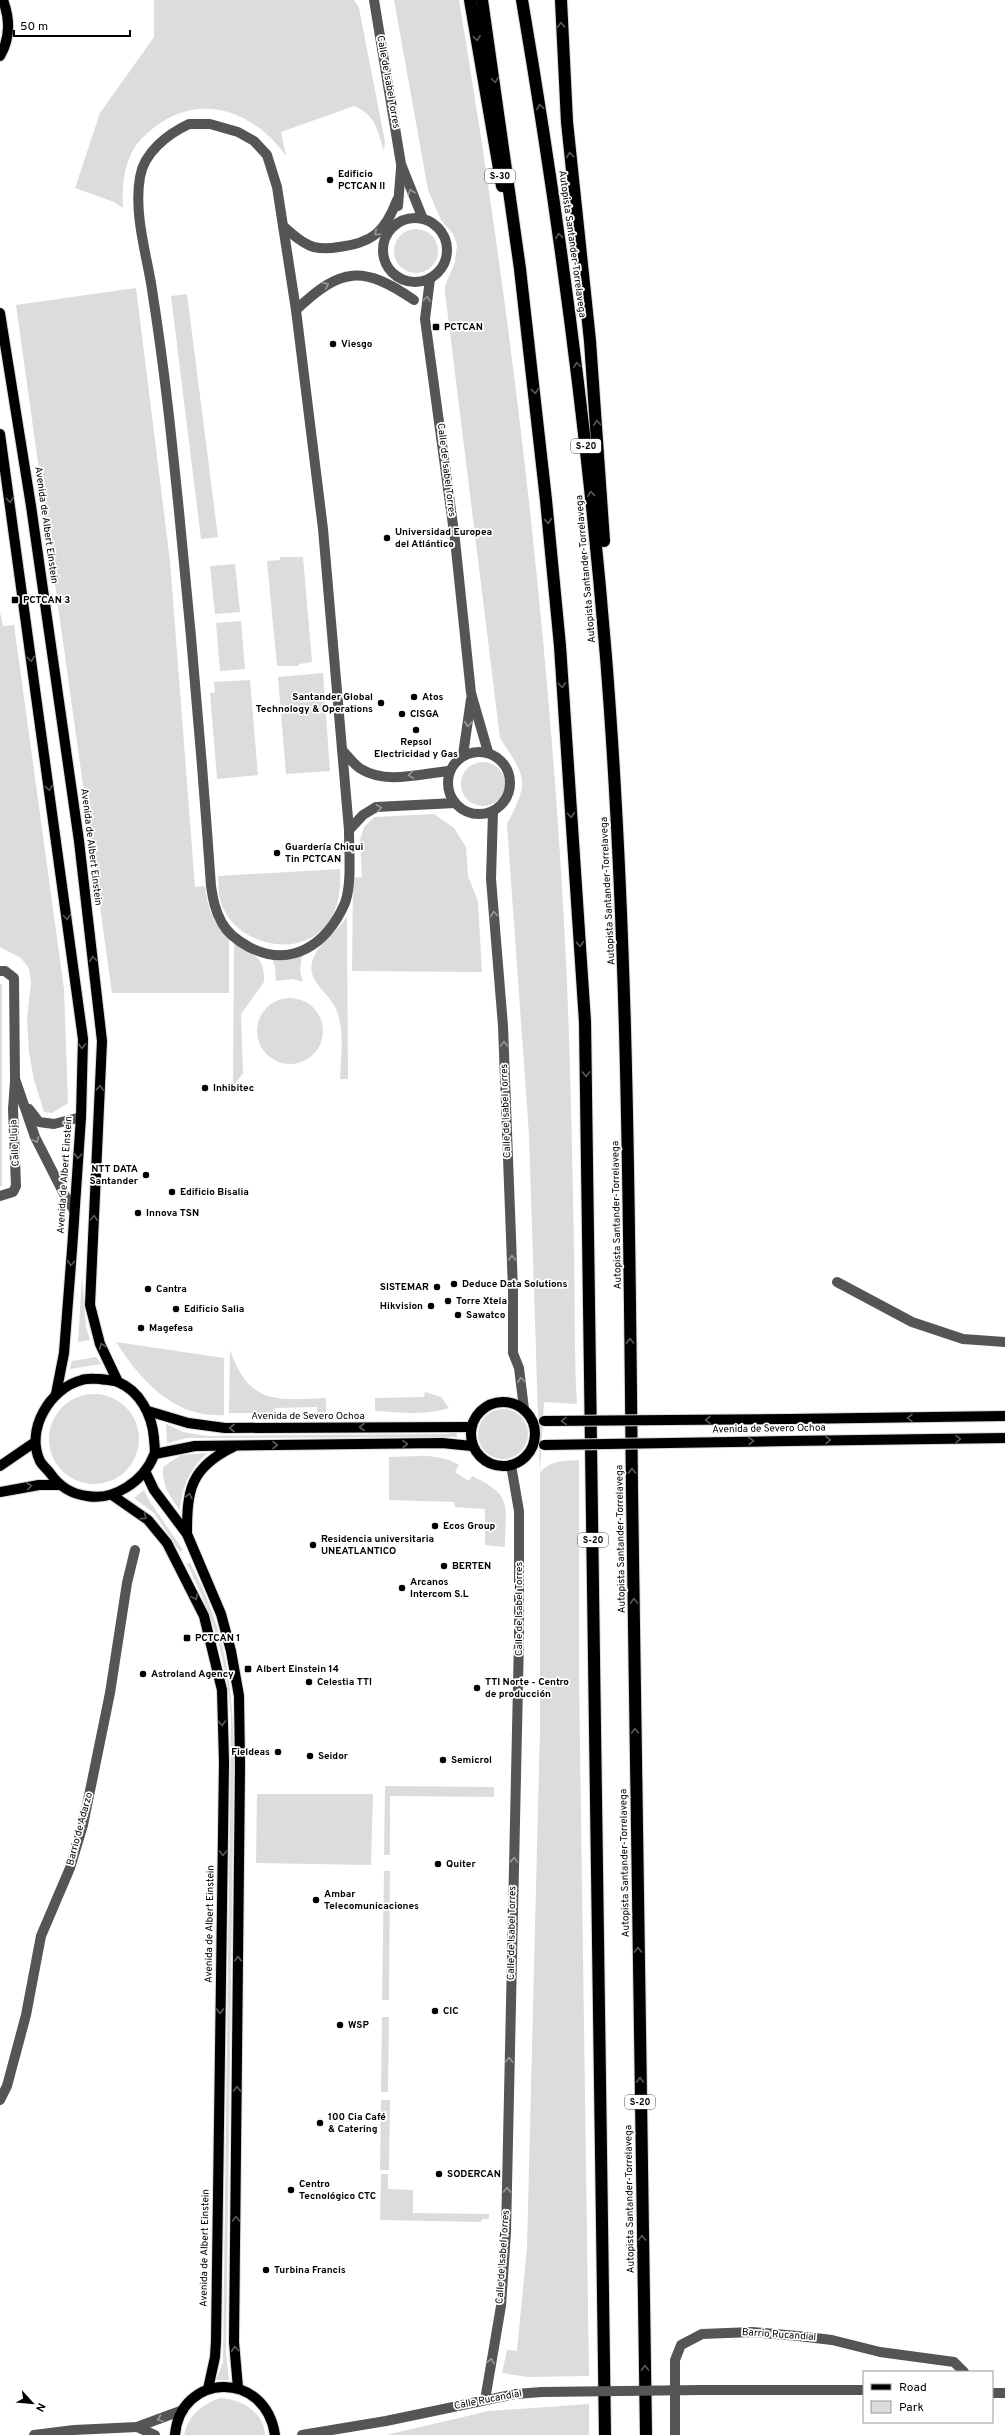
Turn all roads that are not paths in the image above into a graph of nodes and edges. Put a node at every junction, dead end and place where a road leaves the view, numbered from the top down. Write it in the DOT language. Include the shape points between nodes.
graph roads {
  1 [pos="3,0"];
  2 [pos="374,0"];
  3 [pos="470,0"];
  4 [pos="482,0"];
  5 [pos="522,0"];
  6 [pos="561,0"];
  7 [pos="0,56"];
  8 [pos="401,164"];
  9 [pos="397,200"];
  10 [pos="422,219"];
  11 [pos="399,222"];
  12 [pos="283,226"];
  13 [pos="402,279"];
  14 [pos="430,279"];
  15 [pos="414,300"];
  16 [pos="296,310"];
  17 [pos="0,313"];
  18 [pos="425,319"];
  19 [pos="530,353"];
  20 [pos="0,434"];
  21 [pos="471,693"];
  22 [pos="342,750"];
  23 [pos="488,752"];
  24 [pos="463,755"];
  25 [pos="450,771"];
  26 [pos="455,803"];
  27 [pos="493,811"];
  28 [pos="349,830"];
  29 [pos="621,896"];
  30 [pos="0,971"];
  31 [pos="16,1079"];
  32 [pos="25,1103"];
  33 [pos="81,1117"];
  34 [pos="0,1196"];
  35 [pos="74,1210"];
  36 [pos="837,1282"];
  37 [pos="1005,1342"];
  38 [pos="118,1382"];
  39 [pos="56,1394"];
  40 [pos="524,1409"];
  41 [pos="148,1411"];
  42 [pos="1005,1416"];
  43 [pos="539,1422"];
  44 [pos="471,1427"];
  45 [pos="1005,1438"];
  46 [pos="35,1442"];
  47 [pos="236,1445"];
  48 [pos="533,1445"];
  49 [pos="472,1446"];
  50 [pos="155,1454"];
  51 [pos="511,1465"];
  52 [pos="0,1466"];
  53 [pos="145,1471"];
  54 [pos="59,1485"];
  55 [pos="0,1492"];
  56 [pos="112,1495"];
  57 [pos="187,1534"];
  58 [pos="135,1550"];
  59 [pos="0,2100"];
  60 [pos="963,2371"];
  61 [pos="238,2388"];
  62 [pos="208,2389"];
  63 [pos="863,2390"];
  64 [pos="993,2392"];
  65 [pos="1005,2393"];
  66 [pos="484,2400"];
  67 [pos="183,2410"];
  68 [pos="137,2427"];
  69 [pos="34,2435"];
  70 [pos="155,2435"];
  71 [pos="175,2435"];
  72 [pos="275,2435"];
  73 [pos="302,2435"];
  74 [pos="605,2435"];
  75 [pos="646,2435"];
  76 [pos="675,2435"];
  1 -- 7 [label="main road" via="9,26"];
  2 -- 8 [label="street, Calle de Isabel Torres"];
  3 -- 19 [label="highway, S-30, one-way"];
  4 -- 19 [label="highway, S-20, one-way"];
  29 -- 5 [label="highway, Autopista Santander-Torrelavega / S-20, one-way" via="606,661 583,417 552,182"];
  29 -- 6 [label="highway, one-way" via="598,445 568,129"];
  8 -- 9 [label="street, Calle de Isabel Torres"];
  10 -- 8 [label="street, Calle de Isabel Torres, one-way"];
  9 -- 11 [label="street, Calle de Isabel Torres"];
  9 -- 12 [label="street, one-way" via="392,214 381,230 367,242 327,249 306,244"];
  10 -- 11 [label="street" via="412,218"];
  10 -- 14 [label="street" via="437,227 447,244 444,264"];
  11 -- 13 [label="street" via="391,231 383,248 388,267"];
  12 -- 16 [label="street"];
  12 -- 28 [label="street" via="277,187 267,155 254,141 238,132 210,124 189,124 171,133 151,153 140,175 138,203 168,416 196,697 211,886 214,907 222,924 231,935 262,953 288,956 309,948 330,929 345,902 349,868"];
  13 -- 14 [label="street" via="415,282"];
  13 -- 15 [label="street, Calle de Isabel Torres"];
  18 -- 14 [label="street, Calle de Isabel Torres, one-way"];
  16 -- 15 [label="street, one-way" via="320,287 351,276 382,280"];
  15 -- 18 [label="street, Calle de Isabel Torres"];
  16 -- 22 [label="street" via="323,529"];
  38 -- 17 [label="main road, Avenida de Albert Einstein, one-way" via="100,1344 90,1305 101,1033 79,841 31,506"];
  18 -- 21 [label="street, Calle de Isabel Torres" via="455,540"];
  19 -- 74 [label="highway, S-20, one-way" via="560,646 585,1022"];
  20 -- 33 [label="main road, Avenida de Albert Einstein, one-way" via="82,1031"];
  21 -- 23 [label="street, Calle de Isabel Torres"];
  21 -- 24 [label="street, Calle de Isabel Torres, one-way"];
  25 -- 22 [label="street, one-way" via="395,777 374,776 360,769"];
  22 -- 28 [label="street"];
  23 -- 24 [label="street"];
  23 -- 27 [label="street" via="507,767 510,779 506,797"];
  24 -- 25 [label="street"];
  25 -- 26 [label="street" via="448,786"];
  26 -- 27 [label="street" via="469,812 482,814"];
  28 -- 26 [label="street, one-way" via="362,815 376,807"];
  40 -- 27 [label="street, Calle de Isabel Torres, one-way" via="519,1368 512,1353 513,1290 503,1026 492,879"];
  75 -- 29 [label="highway, Autopista Santander-Torrelavega / S-20, one-way" via="628,1136"];
  30 -- 31 [label="street, Calle Lluja" via="5,971 14,978"];
  31 -- 32 [label="street, Calle Lluja"];
  31 -- 34 [label="street, Calle Lluja" via="13,1109 16,1186 13,1192"];
  32 -- 33 [label="street, Calle Lluja" via="39,1122 54,1124"];
  32 -- 35 [label="street, Calle Lluja, one-way" via="34,1137"];
  33 -- 35 [label="main road, Avenida de Albert Einstein, one-way"];
  35 -- 39 [label="main road, Avenida de Albert Einstein, one-way" via="64,1353"];
  36 -- 37 [label="street" via="912,1322 963,1339"];
  38 -- 39 [label="main road" via="82,1380"];
  38 -- 41 [label="main road" via="138,1397"];
  39 -- 46 [label="main road" via="41,1413"];
  40 -- 43 [label="main road"];
  40 -- 44 [label="main road" via="515,1404 494,1402 477,1414"];
  44 -- 41 [label="main road, Avenida de Severo Ochoa, one-way" via="225,1428 188,1423"];
  41 -- 50 [label="main road" via="154,1434"];
  42 -- 43 [label="main road, Avenida de Severo Ochoa, one-way, bridge"];
  43 -- 48 [label="main road"];
  44 -- 49 [label="main road"];
  48 -- 45 [label="main road, Avenida de Severo Ochoa, one-way, bridge"];
  46 -- 52 [label="main road"];
  46 -- 54 [label="main road" via="40,1461"];
  47 -- 49 [label="main road, one-way" via="442,1443"];
  47 -- 50 [label="main road" via="195,1446"];
  57 -- 47 [label="main road, one-way" via="189,1493 195,1476 219,1454"];
  48 -- 51 [label="main road" via="525,1458"];
  49 -- 51 [label="main road" via="477,1454 492,1465"];
  50 -- 53 [label="main road"];
  66 -- 51 [label="street, Calle de Isabel Torres, one-way" via="501,2306 506,2232 519,1639 519,1511"];
  53 -- 56 [label="main road" via="131,1485"];
  53 -- 57 [label="main road" via="154,1490"];
  55 -- 54 [label="main road, one-way" via="39,1485"];
  54 -- 56 [label="main road" via="87,1497"];
  56 -- 62 [label="main road, Avenida de Albert Einstein, one-way" via="148,1520 167,1543 204,1616 222,1690 224,1762 216,2341"];
  61 -- 57 [label="main road, one-way" via="234,2342 240,1712 231,1650 221,1614"];
  58 -- 59 [label="street, Barrio de Adarzo" via="127,1583 110,1693 83,1825 70,1868 41,1936 24,2023 7,2086"];
  60 -- 76 [label="street, Barrio Rucandial" via="954,2362 880,2352 832,2340 752,2332 702,2334 681,2345 675,2360"];
  61 -- 62 [label="main road"];
  61 -- 72 [label="main road" via="257,2398 265,2407 273,2423"];
  62 -- 67 [label="main road" via="195,2397"];
  63 -- 66 [label="street, Calle Rucandial, bridge" via="542,2392"];
  64 -- 65 [label="street"];
  66 -- 73 [label="street, Calle Rucandial" via="386,2422"];
  67 -- 68 [label="street, one-way"];
  67 -- 71 [label="main road"];
  68 -- 69 [label="street"];
  68 -- 70 [label="street"];
}
